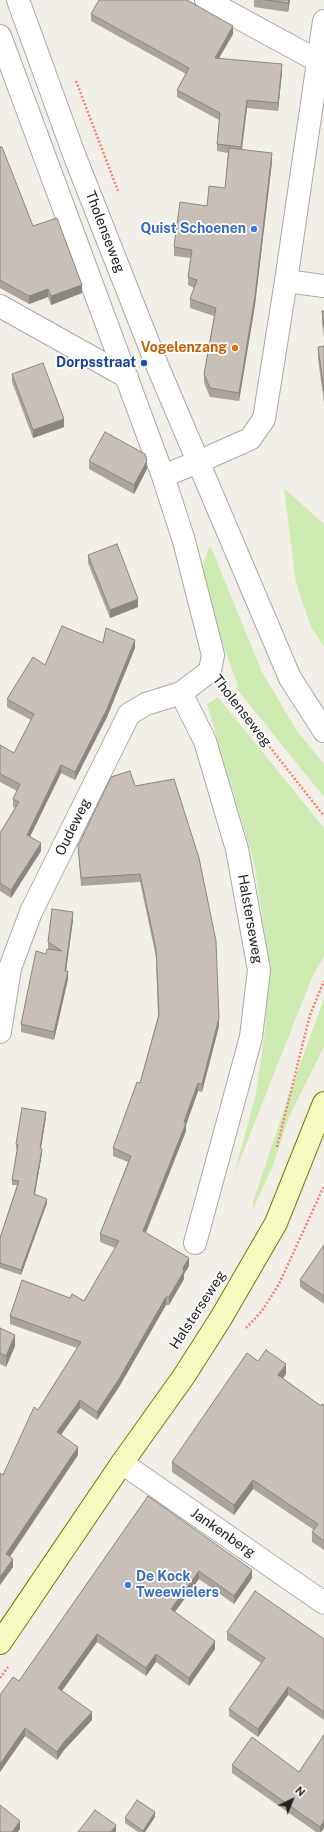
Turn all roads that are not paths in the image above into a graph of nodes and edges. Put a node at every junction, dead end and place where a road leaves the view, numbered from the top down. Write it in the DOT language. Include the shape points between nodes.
graph roads {
  1 [pos="18,0"];
  2 [pos="206,0"];
  3 [pos="324,21"];
  4 [pos="0,36"];
  5 [pos="318,61"];
  6 [pos="286,281"];
  7 [pos="324,286"];
  8 [pos="0,306"];
  9 [pos="127,377"];
  10 [pos="198,462"];
  11 [pos="163,476"];
  12 [pos="210,670"];
  13 [pos="181,693"];
  14 [pos="324,731"];
  15 [pos="0,1032"];
  16 [pos="324,1103"];
  17 [pos="195,1243"];
  18 [pos="122,1463"];
  19 [pos="324,1603"];
  20 [pos="0,1643"];
  1 -- 10 [label="street, Tholenseweg" via="75,157 157,366"];
  2 -- 5 [label="street"];
  3 -- 5 [label="street"];
  4 -- 9 [label="street, Tholenseweg"];
  5 -- 6 [label="street"];
  6 -- 7 [label="street"];
  6 -- 10 [label="street" via="264,419 250,440"];
  8 -- 9 [label="street"];
  9 -- 11 [label="street, Tholenseweg"];
  10 -- 11 [label="street"];
  10 -- 14 [label="street, Tholenseweg" via="290,678"];
  11 -- 12 [label="street, Tholenseweg" via="184,541 213,655"];
  12 -- 13 [label="street, Oudeweg"];
  13 -- 15 [label="street, Oudeweg" via="146,704 129,714 31,912 10,968"];
  13 -- 17 [label="street, Halsterseweg" via="205,741 237,849 259,970 251,1037"];
  16 -- 18 [label="main road, Halsterseweg" via="276,1223 184,1376"];
  18 -- 19 [label="street, Jankenberg"];
  18 -- 20 [label="main road, Halsterseweg"];
}
